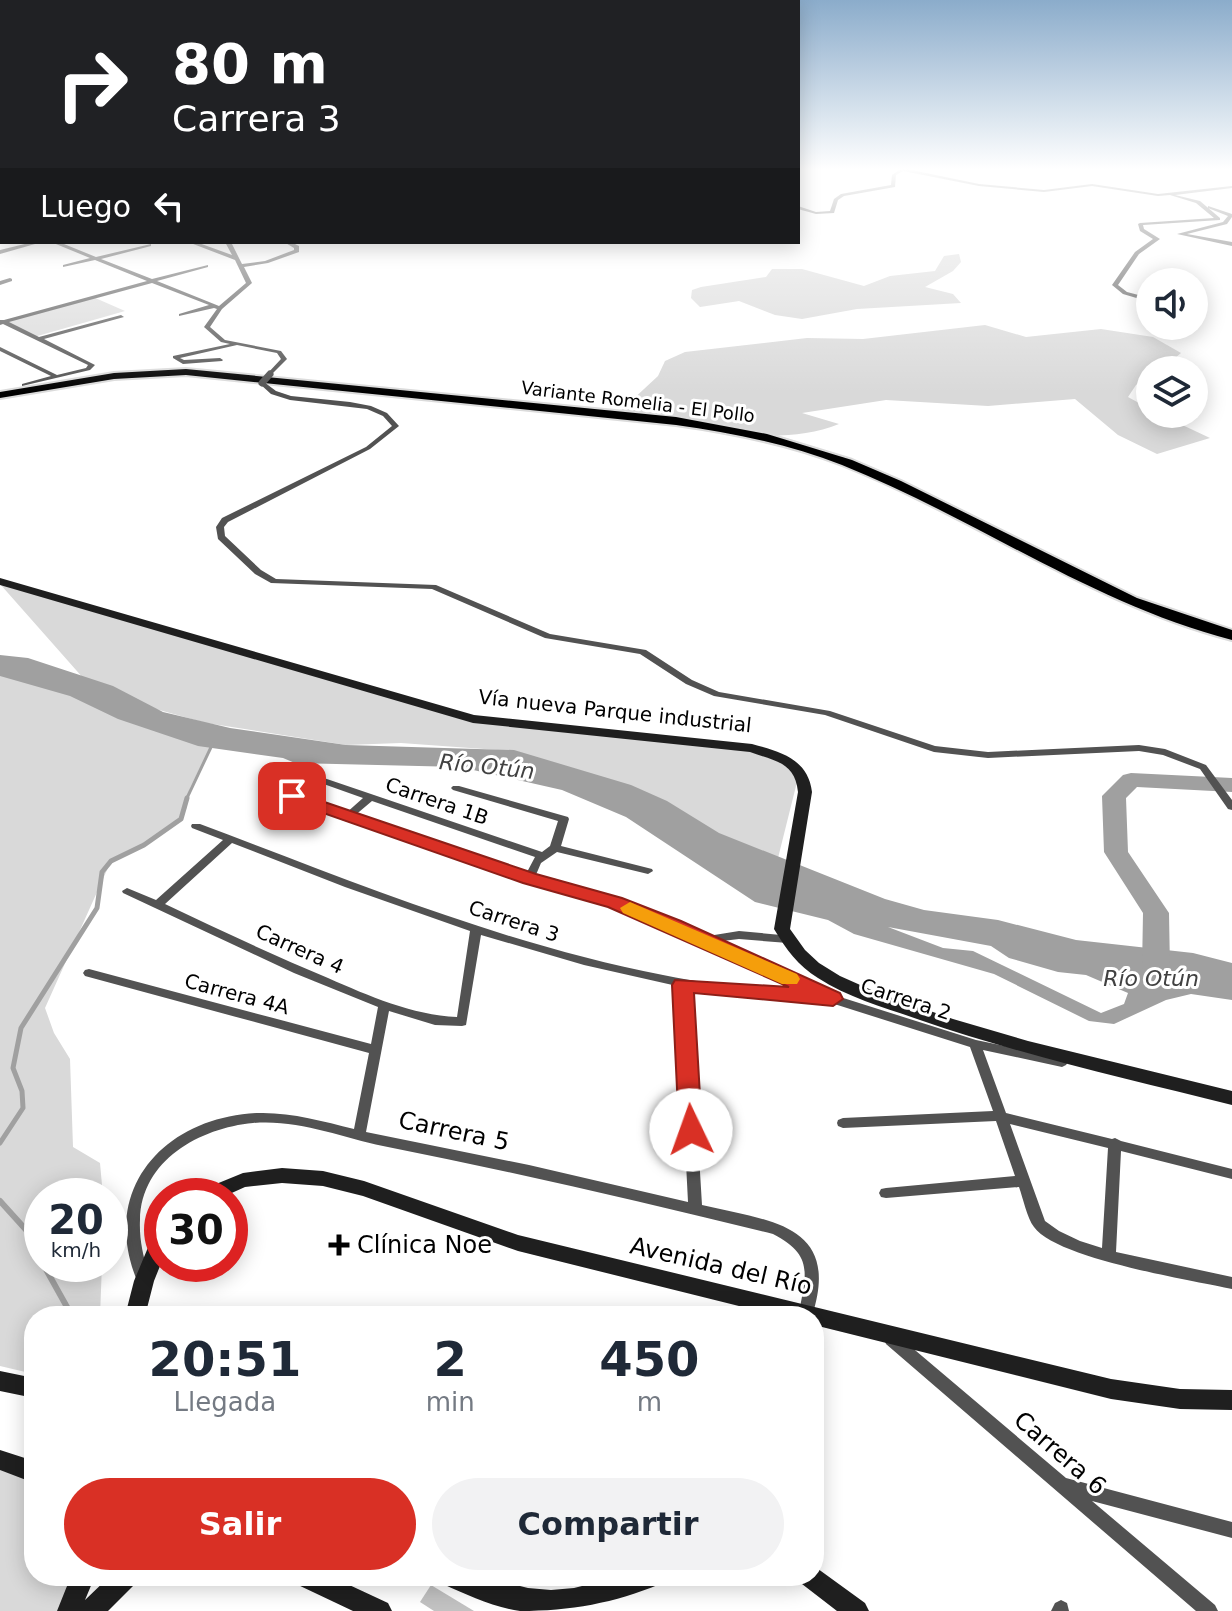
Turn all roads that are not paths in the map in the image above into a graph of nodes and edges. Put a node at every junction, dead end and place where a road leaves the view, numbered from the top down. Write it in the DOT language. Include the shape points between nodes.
graph roads {
  1 [pos="1147,243"];
  2 [pos="31,244"];
  3 [pos="59,244"];
  4 [pos="196,244"];
  5 [pos="229,244"];
  6 [pos="291,244"];
  7 [pos="149,245"];
  8 [pos="0,252"];
  9 [pos="95,259"];
  10 [pos="239,262"];
  11 [pos="65,266"];
  12 [pos="206,266"];
  13 [pos="10,280"];
  14 [pos="152,281"];
  15 [pos="0,283"];
  16 [pos="1136,296"];
  17 [pos="216,307"];
  18 [pos="181,315"];
  19 [pos="121,317"];
  20 [pos="1,322"];
  21 [pos="39,339"];
  22 [pos="240,344"];
  23 [pos="0,349"];
  24 [pos="220,360"];
  25 [pos="55,376"];
  26 [pos="24,385"];
  27 [pos="0,395"];
  28 [pos="0,581"];
  29 [pos="1232,635"];
  30 [pos="321,780"];
  31 [pos="265,785"];
  32 [pos="456,788"];
  33 [pos="370,797"];
  34 [pos="1232,807"];
  35 [pos="346,818"];
  36 [pos="196,826"];
  37 [pos="230,839"];
  38 [pos="555,848"];
  39 [pos="542,856"];
  40 [pos="648,871"];
  41 [pos="529,879"];
  42 [pos="127,891"];
  43 [pos="158,905"];
  44 [pos="476,929"];
  45 [pos="785,934"];
  46 [pos="705,940"];
  47 [pos="89,973"];
  48 [pos="683,985"];
  49 [pos="833,999"];
  50 [pos="384,1006"];
  51 [pos="975,1044"];
  52 [pos="375,1050"];
  53 [pos="1118,1073"];
  54 [pos="1232,1098"];
  55 [pos="999,1116"];
  56 [pos="843,1123"];
  57 [pos="359,1136"];
  58 [pos="1115,1143"];
  59 [pos="1232,1174"];
  60 [pos="144,1178"];
  61 [pos="144,1178"];
  62 [pos="1024,1181"];
  63 [pos="248,1182"];
  64 [pos="886,1193"];
  65 [pos="695,1209"];
  66 [pos="1109,1255"];
  67 [pos="144,1281"];
  68 [pos="1232,1283"];
  69 [pos="138,1306"];
  70 [pos="777,1306"];
  71 [pos="807,1306"];
  72 [pos="824,1317"];
  73 [pos="881,1331"];
  74 [pos="0,1381"];
  75 [pos="24,1386"];
  76 [pos="1232,1400"];
  77 [pos="0,1460"];
  78 [pos="24,1468"];
  79 [pos="1060,1485"];
  80 [pos="1232,1530"];
  81 [pos="79,1586"];
  82 [pos="117,1586"];
  83 [pos="326,1586"];
  84 [pos="469,1586"];
  85 [pos="628,1586"];
  86 [pos="823,1586"];
  87 [pos="69,1611"];
  88 [pos="91,1611"];
  89 [pos="380,1611"];
  90 [pos="857,1611"];
  91 [pos="1209,1611"];
  1 -- 16 [label="street" via="1121,268 1115,285"];
  2 -- 8 [label="street"];
  3 -- 9 [label="street"];
  4 -- 10 [label="street"];
  5 -- 10 [label="street"];
  6 -- 10 [label="street" via="297,251"];
  7 -- 9 [label="street"];
  9 -- 11 [label="street"];
  9 -- 14 [label="street"];
  10 -- 17 [label="street" via="249,283"];
  12 -- 14 [label="street"];
  13 -- 15 [label="street"];
  14 -- 17 [label="street"];
  14 -- 20 [label="street"];
  17 -- 18 [label="street"];
  17 -- 22 [label="street" via="209,332"];
  19 -- 21 [label="street"];
  20 -- 21 [label="street"];
  21 -- 25 [label="street" via="92,365"];
  22 -- 24 [label="street" via="175,357 183,362"];
  22 -- 34 [label="street, bridge" via="283,355 283,363 262,383 279,393 351,404 385,414 396,426 368,448 225,520 221,537 265,577 300,585 379,582 433,587 548,636 643,652 717,694 827,713 934,749 988,755 1139,748 1165,752 1203,767"];
  23 -- 25 [label="street"];
  25 -- 26 [label="street"];
  27 -- 29 [label="highway, Variante Romelia - El Pollo" via="114,376 186,372 743,431 851,464 1119,596"];
  28 -- 45 [label="main road, Vía nueva Parque industrial" via="473,719 752,748 793,765 803,776 805,792"];
  30 -- 33 [label="street, Carrera 1B"];
  31 -- 35 [label="street, Carrera 2"];
  32 -- 38 [label="street" via="564,819"];
  33 -- 35 [label="street"];
  33 -- 39 [label="street, Carrera 1B"];
  35 -- 41 [label="street, Carrera 2"];
  36 -- 37 [label="street, Carrera 3"];
  37 -- 43 [label="street"];
  37 -- 44 [label="street, Carrera 3"];
  38 -- 39 [label="street"];
  38 -- 40 [label="street"];
  39 -- 41 [label="street"];
  41 -- 46 [label="street, Carrera 2" via="615,903"];
  42 -- 43 [label="street, Carrera 4"];
  43 -- 50 [label="street, Carrera 4"];
  44 -- 48 [label="street, Carrera 3" via="616,972"];
  44 -- 50 [label="street, Carrera 4" via="462,1022 447,1025"];
  45 -- 46 [label="street"];
  45 -- 53 [label="main road" via="814,968 876,997 975,1033"];
  46 -- 49 [label="street, Carrera 2"];
  47 -- 52 [label="street, Carrera 4A"];
  48 -- 49 [label="street, Carrera 3"];
  48 -- 65 [label="street"];
  49 -- 51 [label="street, Carrera 2"];
  50 -- 52 [label="street"];
  51 -- 53 [label="street, Carrera 2"];
  51 -- 55 [label="street"];
  52 -- 57 [label="street"];
  53 -- 54 [label="main road, Carrera 2"];
  55 -- 56 [label="street"];
  55 -- 58 [label="street"];
  55 -- 62 [label="street"];
  57 -- 61 [label="street, Carrera 5" via="295,1121 219,1123 188,1134 159,1156"];
  57 -- 65 [label="street, Carrera 5"];
  58 -- 59 [label="street"];
  58 -- 66 [label="street"];
  60 -- 67 [label="street, Carrera 5" via="138,1187 133,1253"];
  62 -- 64 [label="street"];
  62 -- 66 [label="street" via="1039,1224 1051,1237"];
  63 -- 70 [label="main road, Avenida del Río" via="273,1178 358,1187 498,1238"];
  65 -- 71 [label="street, Carrera 5" via="776,1229 804,1246 813,1271"];
  66 -- 68 [label="street"];
  67 -- 69 [label="main road"];
  72 -- 73 [label="main road, Avenida del Río"];
  73 -- 76 [label="main road, Avenida del Río" via="1111,1389"];
  73 -- 79 [label="street, Carrera 6"];
  74 -- 75 [label="main road"];
  77 -- 78 [label="main road"];
  79 -- 80 [label="street"];
  79 -- 91 [label="street, Carrera 6"];
  81 -- 87 [label="main road"];
  82 -- 88 [label="main road"];
  83 -- 89 [label="main road"];
  84 -- 85 [label="main road" via="491,1598 530,1607 602,1597"];
  86 -- 90 [label="main road"];
}
